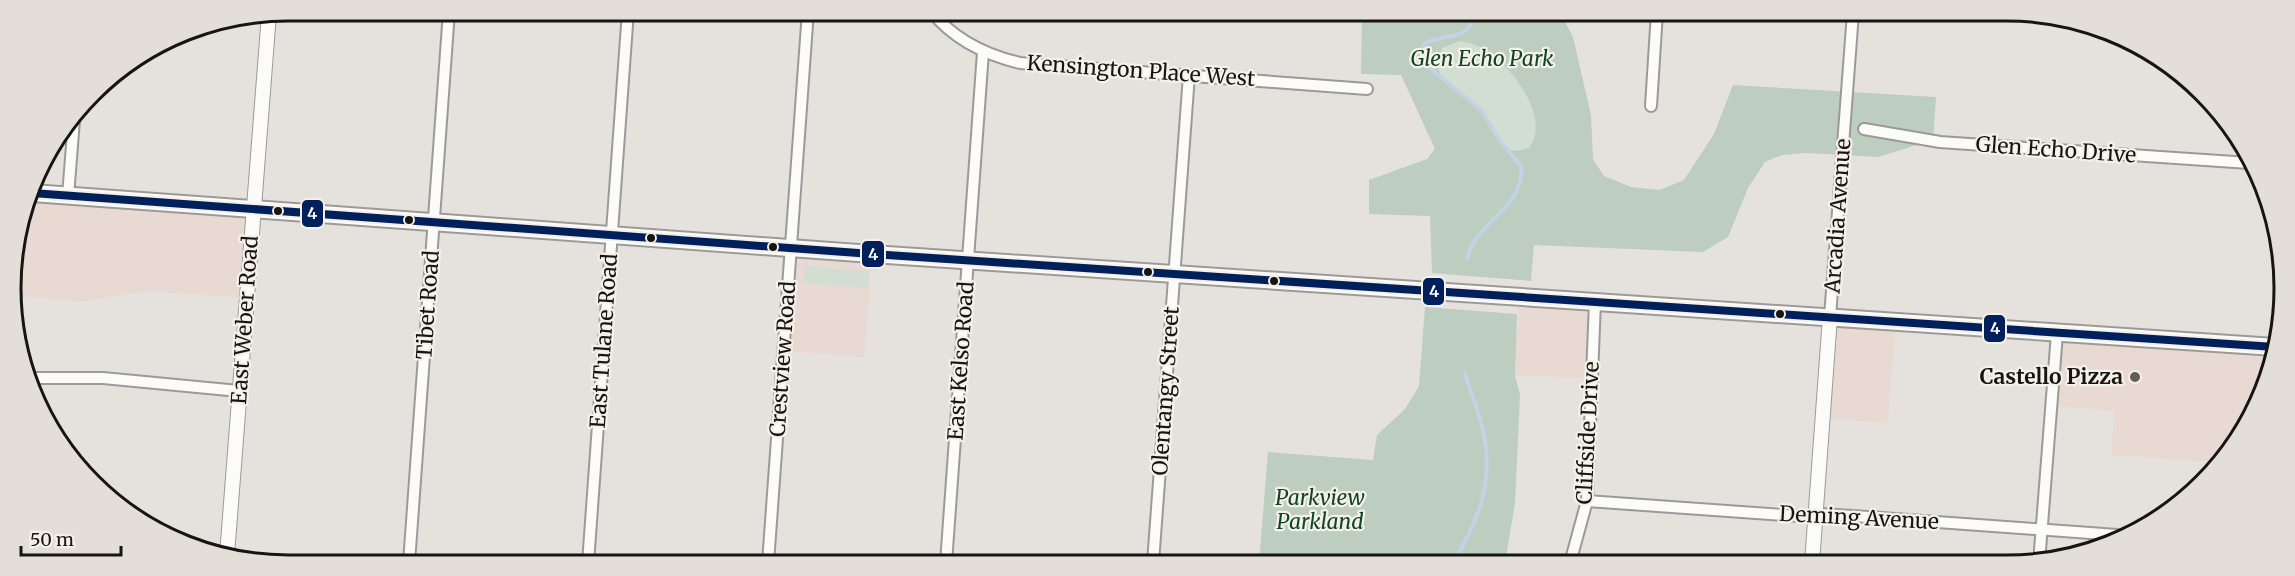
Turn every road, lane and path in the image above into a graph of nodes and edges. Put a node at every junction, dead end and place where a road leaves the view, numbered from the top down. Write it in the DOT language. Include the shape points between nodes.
graph roads {
  1 [pos="448,21"];
  2 [pos="627,21"];
  3 [pos="807,21"];
  4 [pos="941,21"];
  5 [pos="1657,21"];
  6 [pos="1852,21"];
  7 [pos="268,22"];
  8 [pos="983,52"];
  9 [pos="1189,75"];
  10 [pos="1367,89"];
  11 [pos="1651,106"];
  12 [pos="73,129"];
  13 [pos="1864,129"];
  14 [pos="2242,163"];
  15 [pos="38,194"];
  16 [pos="68,196"];
  17 [pos="253,211"];
  18 [pos="434,224"];
  19 [pos="611,236"];
  20 [pos="790,248"];
  21 [pos="968,260"];
  22 [pos="1175,274"];
  23 [pos="1595,302"];
  24 [pos="1830,317"];
  25 [pos="2057,333"];
  26 [pos="2267,347"];
  27 [pos="36,378"];
  28 [pos="239,391"];
  29 [pos="1587,501"];
  30 [pos="1816,515"];
  31 [pos="2042,529"];
  32 [pos="2110,534"];
  33 [pos="228,548"];
  34 [pos="2040,553"];
  35 [pos="410,555"];
  36 [pos="589,555"];
  37 [pos="769,555"];
  38 [pos="947,555"];
  39 [pos="1154,555"];
  40 [pos="1572,555"];
  41 [pos="1813,555"];
  1 -- 18 [label="street, Tibet Road"];
  2 -- 19 [label="street, East Tulane Road"];
  3 -- 20 [label="street, Crestview Road"];
  4 -- 8 [label="street, Kensington Place West"];
  5 -- 11 [label="street"];
  6 -- 24 [label="street, Arcadia Avenue"];
  7 -- 17 [label="street, East Weber Road"];
  8 -- 9 [label="street, Kensington Place West" via="1034,64"];
  8 -- 21 [label="street, East Kelso Road"];
  9 -- 10 [label="street, Kensington Place West"];
  9 -- 22 [label="street, Olentangy Street"];
  12 -- 16 [label="street"];
  13 -- 14 [label="street, Glen Echo Drive" via="1940,142"];
  15 -- 16 [label="main road"];
  16 -- 17 [label="main road"];
  17 -- 18 [label="main road"];
  17 -- 28 [label="street, East Weber Road"];
  18 -- 19 [label="main road"];
  18 -- 35 [label="street, Tibet Road"];
  19 -- 20 [label="main road"];
  19 -- 36 [label="street, East Tulane Road"];
  20 -- 21 [label="main road"];
  20 -- 37 [label="street, Crestview Road"];
  21 -- 22 [label="main road"];
  21 -- 38 [label="street, East Kelso Road"];
  22 -- 23 [label="main road"];
  22 -- 39 [label="street, Olentangy Street"];
  23 -- 24 [label="main road"];
  23 -- 29 [label="street, Cliffside Drive"];
  24 -- 25 [label="main road"];
  24 -- 30 [label="street, Arcadia Avenue"];
  25 -- 26 [label="main road"];
  25 -- 31 [label="street"];
  27 -- 28 [label="street" via="103,378"];
  28 -- 33 [label="street, East Weber Road"];
  29 -- 30 [label="street, Deming Avenue"];
  29 -- 40 [label="street, Cliffside Drive"];
  30 -- 31 [label="street, Deming Avenue"];
  30 -- 41 [label="street, Arcadia Avenue"];
  31 -- 32 [label="street, Deming Avenue"];
  31 -- 34 [label="street"];
}
